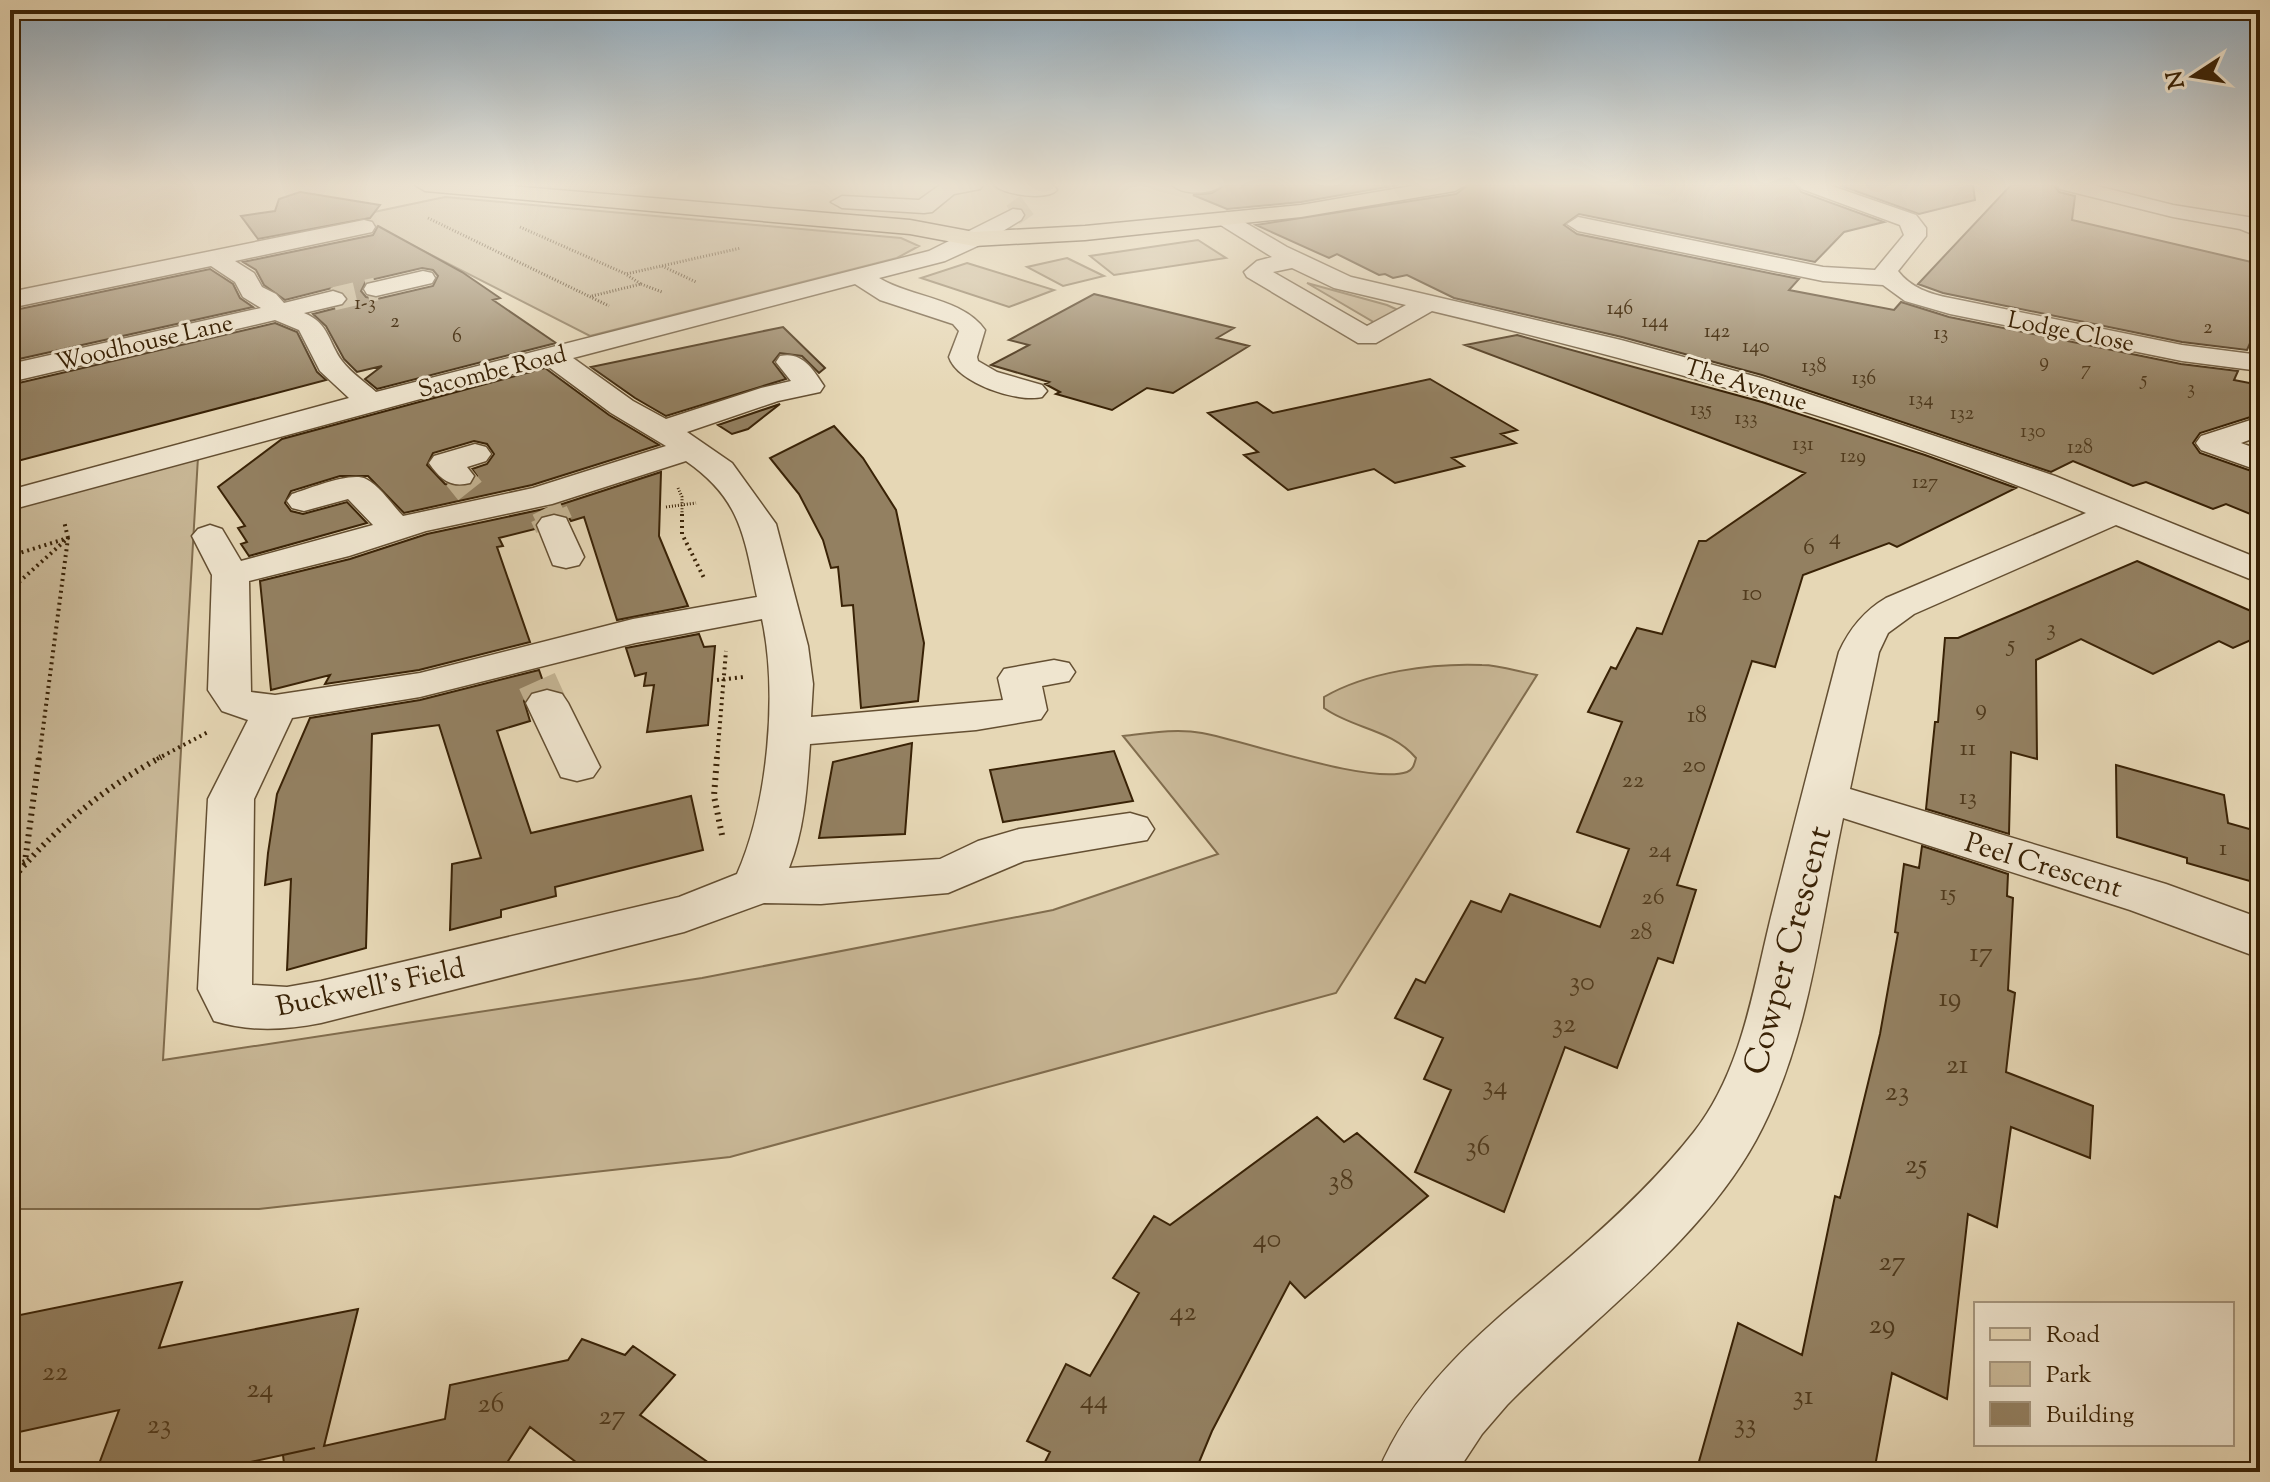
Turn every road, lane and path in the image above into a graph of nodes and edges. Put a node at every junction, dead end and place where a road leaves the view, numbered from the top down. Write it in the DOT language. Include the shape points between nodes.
graph roads {
  1 [pos="227,254"];
  2 [pos="498,254"];
  3 [pos="581,254"];
  4 [pos="714,254"];
  5 [pos="941,254"];
  6 [pos="1285,254"];
  7 [pos="1726,254"];
  8 [pos="1899,254"];
  9 [pos="214,257"];
  10 [pos="1295,260"];
  11 [pos="662,266"];
  12 [pos="626,274"];
  13 [pos="860,277"];
  14 [pos="423,278"];
  15 [pos="1889,278"];
  16 [pos="698,283"];
  17 [pos="376,289"];
  18 [pos="591,296"];
  19 [pos="333,299"];
  20 [pos="10,300"];
  21 [pos="1427,304"];
  22 [pos="614,310"];
  23 [pos="278,312"];
  24 [pos="1367,337"];
  25 [pos="552,356"];
  26 [pos="1343,359"];
  27 [pos="790,362"];
  28 [pos="2260,363"];
  29 [pos="10,373"];
  30 [pos="1032,391"];
  31 [pos="370,402"];
  32 [pos="2260,426"];
  33 [pos="667,447"];
  34 [pos="2260,461"];
  35 [pos="10,500"];
  36 [pos="304,501"];
  37 [pos="2118,512"];
  38 [pos="395,528"];
  39 [pos="210,536"];
  40 [pos="68,538"];
  41 [pos="11,553"];
  42 [pos="2260,572"];
  43 [pos="230,575"];
  44 [pos="10,590"];
  45 [pos="778,605"];
  46 [pos="718,614"];
  47 [pos="1054,672"];
  48 [pos="537,681"];
  49 [pos="275,708"];
  50 [pos="788,732"];
  51 [pos="577,767"];
  52 [pos="1826,797"];
  53 [pos="1130,829"];
  54 [pos="25,862"];
  55 [pos="765,866"];
  56 [pos="10,868"];
  57 [pos="10,882"];
  58 [pos="2260,939"];
  59 [pos="1416,1472"];
  1 -- 9 [label="street"];
  2 -- 18 [label="path"];
  3 -- 12 [label="path"];
  4 -- 11 [label="path"];
  5 -- 13 [label="street, Sacombe Road"];
  6 -- 10 [label="street, The Avenue"];
  7 -- 15 [label="street, Lodge Close" via="1823,274"];
  8 -- 15 [label="street" via="1886,271"];
  9 -- 20 [label="street"];
  9 -- 23 [label="street" via="245,278 252,292"];
  10 -- 21 [label="street, The Avenue" via="1359,288"];
  10 -- 24 [label="street" via="1256,272"];
  11 -- 12 [label="path"];
  11 -- 16 [label="path"];
  12 -- 18 [label="path" via="641,284"];
  13 -- 25 [label="street, Sacombe Road"];
  13 -- 30 [label="street" via="889,295 962,318 972,330 963,357 966,366"];
  14 -- 17 [label="street"];
  15 -- 28 [label="street, Lodge Close" via="1910,293 1950,306"];
  18 -- 22 [label="path"];
  19 -- 23 [label="street, Woodhouse Lane"];
  21 -- 24 [label="street"];
  21 -- 37 [label="street, The Avenue" via="1751,384"];
  23 -- 29 [label="street, Woodhouse Lane"];
  23 -- 31 [label="street" via="308,324 330,365"];
  24 -- 26 [label="street"];
  25 -- 31 [label="street, Sacombe Road"];
  25 -- 33 [label="street"];
  27 -- 33 [label="street" via="810,386 771,394"];
  31 -- 35 [label="street, Sacombe Road"];
  32 -- 34 [label="street" via="2212,443"];
  33 -- 38 [label="street" via="552,522 473,482"];
  33 -- 45 [label="street" via="721,470 759,524"];
  33 -- 46 [label="path" via="682,497 685,543"];
  36 -- 38 [label="street" via="355,486"];
  37 -- 42 [label="street, The Avenue"];
  37 -- 52 [label="street, Cowper Crescent" via="1880,617 1859,652"];
  38 -- 43 [label="street"];
  39 -- 43 [label="street"];
  40 -- 41 [label="path"];
  40 -- 44 [label="path"];
  40 -- 54 [label="path"];
  43 -- 49 [label="street" via="232,700 240,706"];
  45 -- 46 [label="street"];
  45 -- 50 [label="street" via="792,684"];
  46 -- 48 [label="street" via="633,631"];
  46 -- 55 [label="path" via="728,656 714,796 723,841"];
  47 -- 50 [label="street" via="1019,678 1026,710"];
  48 -- 49 [label="street" via="420,685"];
  48 -- 51 [label="street"];
  49 -- 54 [label="path" via="212,730 125,777 65,820"];
  49 -- 55 [label="street, Buckwell's Field" via="231,799 225,989 234,1006 287,1008 321,1002 684,914 723,901"];
  50 -- 55 [label="street" via="784,789"];
  52 -- 58 [label="street, Peel Crescent" via="2163,902"];
  52 -- 59 [label="street, Cowper Crescent" via="1769,1034 1746,1102 1718,1148 1676,1198 1621,1255 1522,1338 1452,1411"];
  53 -- 55 [label="street, Buckwell's Field" via="1019,845 948,876 821,886"];
  54 -- 56 [label="path"];
  54 -- 57 [label="path"];
}
